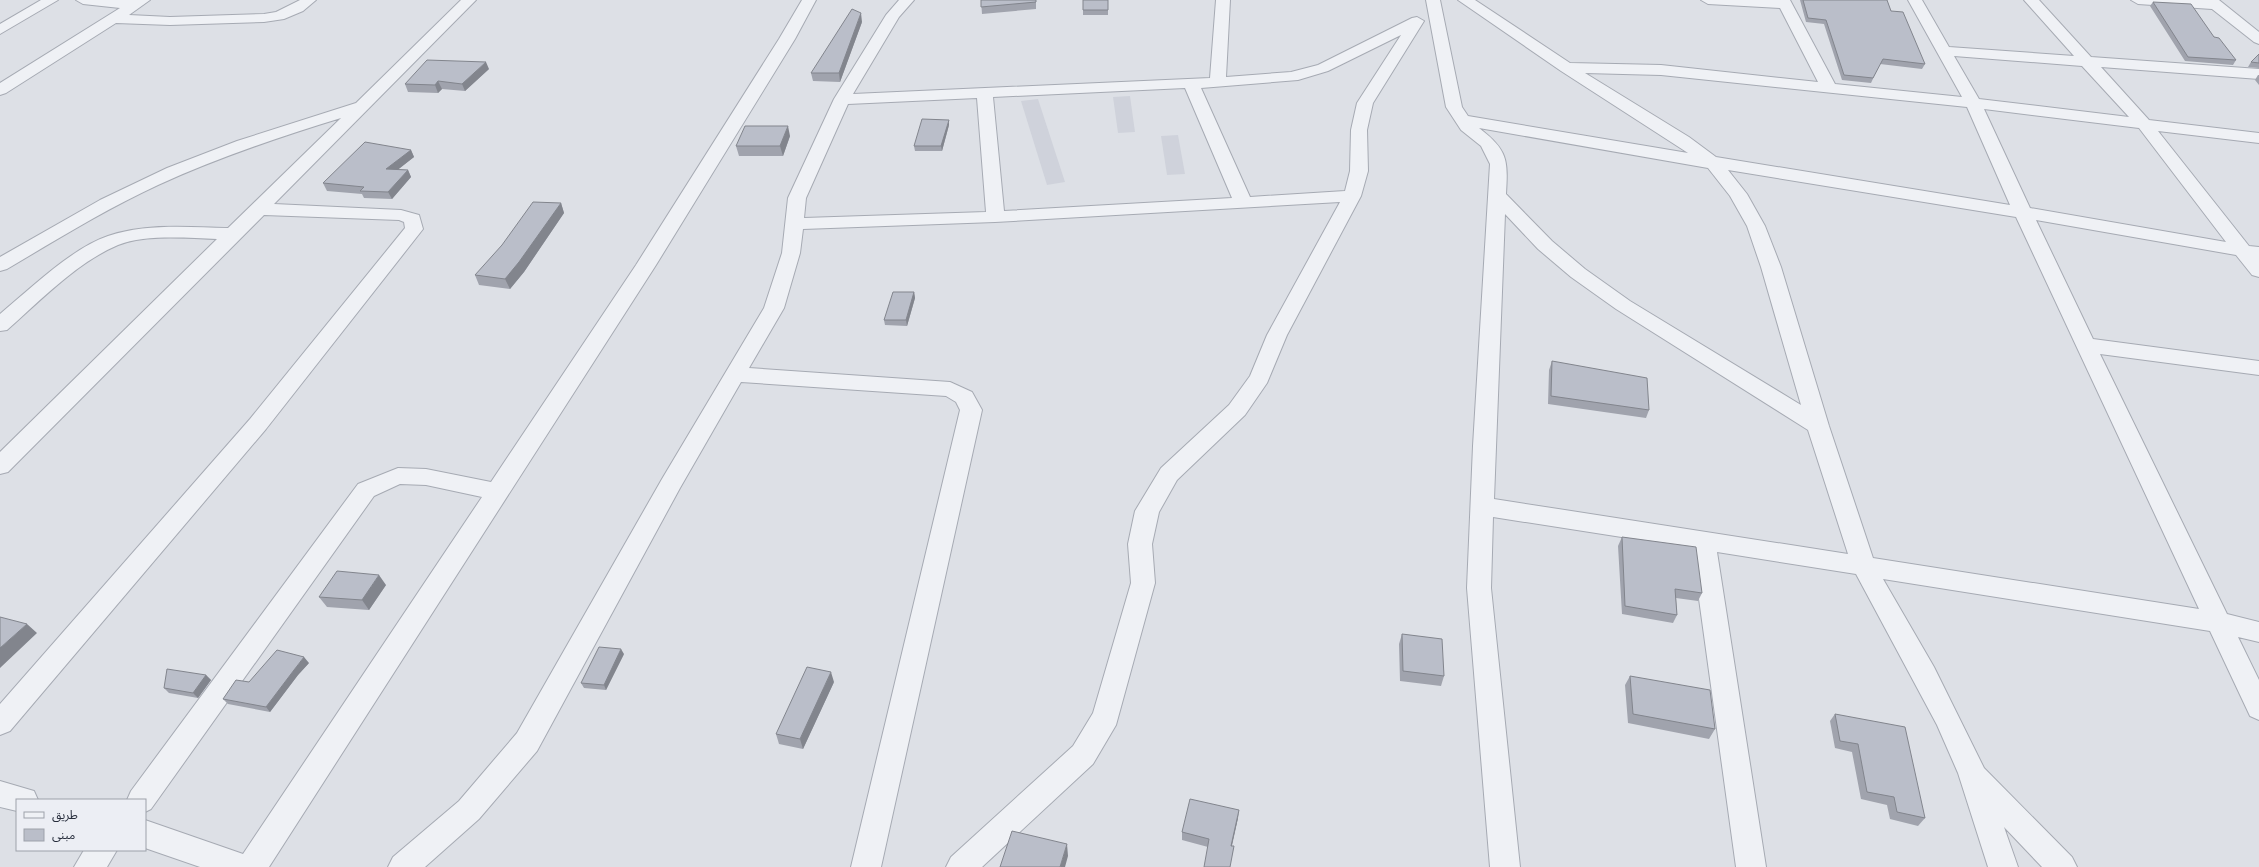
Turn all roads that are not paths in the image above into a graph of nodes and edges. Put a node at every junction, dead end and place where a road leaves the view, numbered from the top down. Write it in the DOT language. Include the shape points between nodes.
graph roads {
  1 [pos="51,0"];
  2 [pos="83,0"];
  3 [pos="309,0"];
  4 [pos="469,0"];
  5 [pos="809,0"];
  6 [pos="907,0"];
  7 [pos="1223,0"];
  8 [pos="1465,0"];
  9 [pos="1708,0"];
  10 [pos="1915,0"];
  11 [pos="2031,0"];
  12 [pos="2138,0"];
  13 [pos="139,2"];
  14 [pos="1784,2"];
  15 [pos="2214,3"];
  16 [pos="1428,10"];
  17 [pos="114,18"];
  18 [pos="0,30"];
  19 [pos="2259,39"];
  20 [pos="1944,51"];
  21 [pos="2086,62"];
  22 [pos="1566,68"];
  23 [pos="2259,74"];
  24 [pos="1218,82"];
  25 [pos="1191,83"];
  26 [pos="1829,87"];
  27 [pos="0,90"];
  28 [pos="985,93"];
  29 [pos="842,99"];
  30 [pos="1973,103"];
  31 [pos="364,105"];
  32 [pos="1462,120"];
  33 [pos="2144,124"];
  34 [pos="2259,138"];
  35 [pos="1714,164"];
  36 [pos="1497,195"];
  37 [pos="1352,196"];
  38 [pos="1243,202"];
  39 [pos="260,209"];
  40 [pos="2023,213"];
  41 [pos="995,217"];
  42 [pos="794,224"];
  43 [pos="234,234"];
  44 [pos="2251,251"];
  45 [pos="0,265"];
  46 [pos="2259,271"];
  47 [pos="0,326"];
  48 [pos="2087,345"];
  49 [pos="2259,368"];
  50 [pos="734,374"];
  51 [pos="1818,426"];
  52 [pos="0,466"];
  53 [pos="497,492"];
  54 [pos="1482,506"];
  55 [pos="1703,541"];
  56 [pos="1864,567"];
  57 [pos="2218,622"];
  58 [pos="2259,632"];
  59 [pos="2259,708"];
  60 [pos="0,723"];
  61 [pos="1972,773"];
  62 [pos="0,794"];
  63 [pos="20,799"];
  64 [pos="142,799"];
  65 [pos="146,834"];
  66 [pos="101,851"];
  67 [pos="89,867"];
  68 [pos="240,867"];
  69 [pos="252,867"];
  70 [pos="402,867"];
  71 [pos="866,867"];
  72 [pos="961,867"];
  73 [pos="1505,867"];
  74 [pos="1751,867"];
  75 [pos="2004,867"];
  76 [pos="2062,867"];
  1 -- 18 [label="street"];
  2 -- 13 [label="street"];
  3 -- 17 [label="street" via="279,16 264,18 170,21"];
  4 -- 31 [label="street"];
  5 -- 53 [label="street" via="646,265"];
  6 -- 29 [label="street" via="893,15"];
  7 -- 24 [label="street"];
  8 -- 22 [label="street"];
  9 -- 14 [label="street"];
  10 -- 20 [label="street"];
  11 -- 21 [label="street"];
  12 -- 15 [label="street"];
  13 -- 17 [label="street"];
  14 -- 26 [label="street"];
  15 -- 19 [label="street"];
  16 -- 24 [label="street" via="1323,68 1292,77"];
  16 -- 32 [label="street" via="1454,107"];
  16 -- 37 [label="street" via="1365,103 1359,130 1359,170"];
  17 -- 27 [label="street"];
  20 -- 21 [label="street"];
  20 -- 30 [label="street"];
  21 -- 23 [label="street"];
  21 -- 33 [label="street"];
  22 -- 26 [label="street" via="1661,70"];
  22 -- 35 [label="street" via="1683,141"];
  24 -- 25 [label="street"];
  25 -- 28 [label="street"];
  25 -- 38 [label="street"];
  26 -- 30 [label="street"];
  28 -- 29 [label="street"];
  28 -- 41 [label="street"];
  29 -- 42 [label="street" via="797,198"];
  30 -- 33 [label="street"];
  30 -- 40 [label="street"];
  31 -- 39 [label="street"];
  31 -- 45 [label="street" via="266,136 172,172 72,223"];
  32 -- 35 [label="street"];
  32 -- 36 [label="street" via="1488,143 1499,164"];
  33 -- 34 [label="street"];
  33 -- 44 [label="street"];
  35 -- 40 [label="street"];
  35 -- 51 [label="street" via="1738,194 1756,226 1771,267"];
  36 -- 51 [label="street" via="1545,245 1578,273 1624,305"];
  36 -- 54 [label="street"];
  37 -- 38 [label="street"];
  37 -- 72 [label="street" via="1277,335 1260,378 1237,410 1169,474 1147,511 1140,544 1143,583 1106,716 1083,755"];
  38 -- 41 [label="street"];
  39 -- 43 [label="street"];
  39 -- 60 [label="street" via="401,215 413,219 414,229 258,424"];
  40 -- 44 [label="street"];
  40 -- 48 [label="street"];
  41 -- 42 [label="street"];
  42 -- 50 [label="street" via="791,254 774,308"];
  43 -- 47 [label="street" via="158,232 113,240 74,264"];
  43 -- 52 [label="street"];
  44 -- 46 [label="street"];
  48 -- 49 [label="street"];
  48 -- 57 [label="street"];
  50 -- 70 [label="street" via="527,742 469,810"];
  50 -- 71 [label="street" via="950,389 964,397 971,410"];
  51 -- 56 [label="street"];
  53 -- 64 [label="street" via="426,477 398,476 366,490"];
  53 -- 69 [label="street"];
  54 -- 55 [label="street"];
  54 -- 73 [label="street" via="1479,588"];
  55 -- 56 [label="street"];
  55 -- 74 [label="street"];
  56 -- 57 [label="street"];
  56 -- 61 [label="street" via="1925,675"];
  57 -- 58 [label="street"];
  57 -- 59 [label="street"];
  61 -- 75 [label="street"];
  61 -- 76 [label="street"];
  62 -- 63 [label="street"];
  65 -- 68 [label="street"];
  66 -- 67 [label="street"];
}
